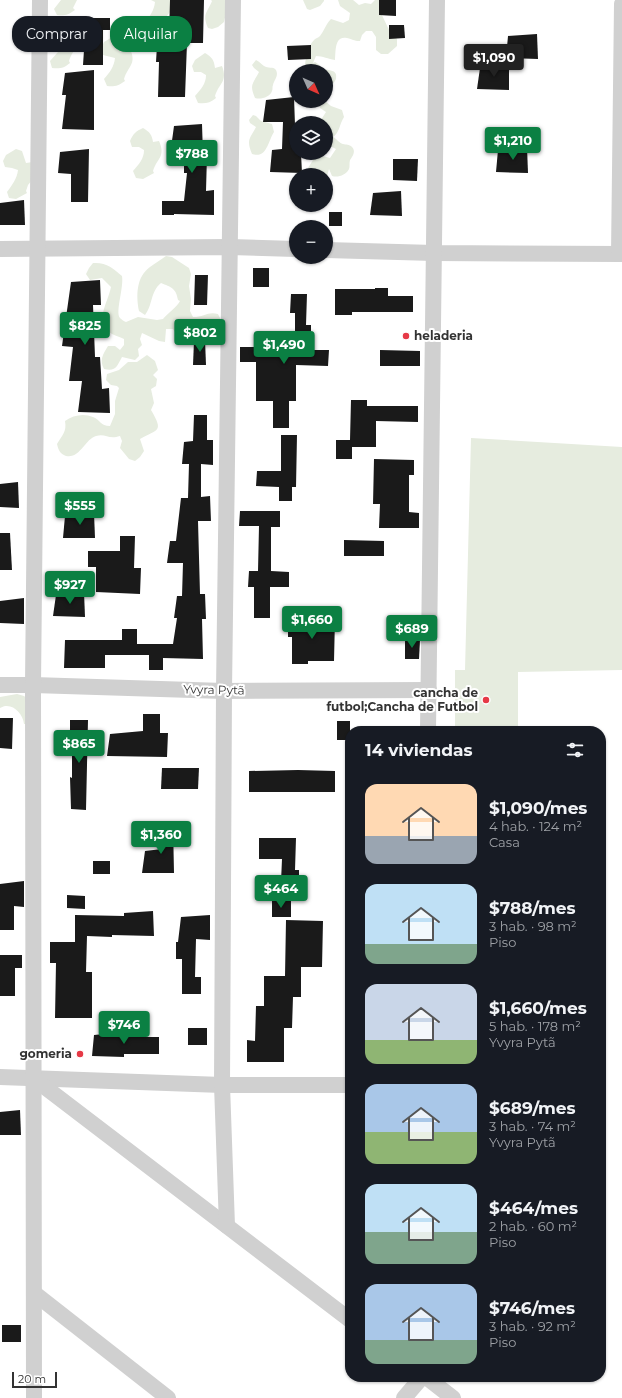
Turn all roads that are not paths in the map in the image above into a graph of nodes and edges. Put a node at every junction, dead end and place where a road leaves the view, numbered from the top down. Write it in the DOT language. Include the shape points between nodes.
graph roads {
  1 [pos="40,0"];
  2 [pos="233,0"];
  3 [pos="437,0"];
  4 [pos="622,4"];
  5 [pos="230,247"];
  6 [pos="0,249"];
  7 [pos="38,249"];
  8 [pos="289,249"];
  9 [pos="333,250"];
  10 [pos="434,253"];
  11 [pos="620,254"];
  12 [pos="0,685"];
  13 [pos="33,685"];
  14 [pos="429,690"];
  15 [pos="224,691"];
  16 [pos="428,726"];
  17 [pos="0,1077"];
  18 [pos="33,1078"];
  19 [pos="222,1085"];
  20 [pos="345,1085"];
  21 [pos="227,1226"];
  22 [pos="34,1293"];
  23 [pos="345,1316"];
  24 [pos="418,1382"];
  25 [pos="432,1382"];
  26 [pos="34,1398"];
  27 [pos="168,1398"];
  28 [pos="404,1398"];
  29 [pos="453,1398"];
  1 -- 7 [label="street"];
  2 -- 5 [label="street"];
  3 -- 10 [label="street"];
  4 -- 11 [label="street"];
  5 -- 7 [label="street"];
  5 -- 8 [label="street"];
  5 -- 15 [label="street"];
  6 -- 7 [label="street"];
  7 -- 13 [label="street"];
  9 -- 10 [label="street"];
  10 -- 11 [label="street"];
  10 -- 14 [label="street"];
  12 -- 13 [label="street, Yvyra Pytã"];
  13 -- 15 [label="street, Yvyra Pytã"];
  13 -- 18 [label="street"];
  14 -- 15 [label="street, Yvyra Pytã"];
  14 -- 16 [label="street"];
  15 -- 19 [label="street"];
  17 -- 18 [label="street"];
  18 -- 19 [label="street"];
  18 -- 21 [label="street"];
  18 -- 22 [label="street"];
  19 -- 20 [label="street"];
  19 -- 21 [label="street"];
  21 -- 23 [label="street"];
  22 -- 26 [label="street"];
  22 -- 27 [label="street"];
  24 -- 28 [label="street"];
  25 -- 29 [label="street"];
}
